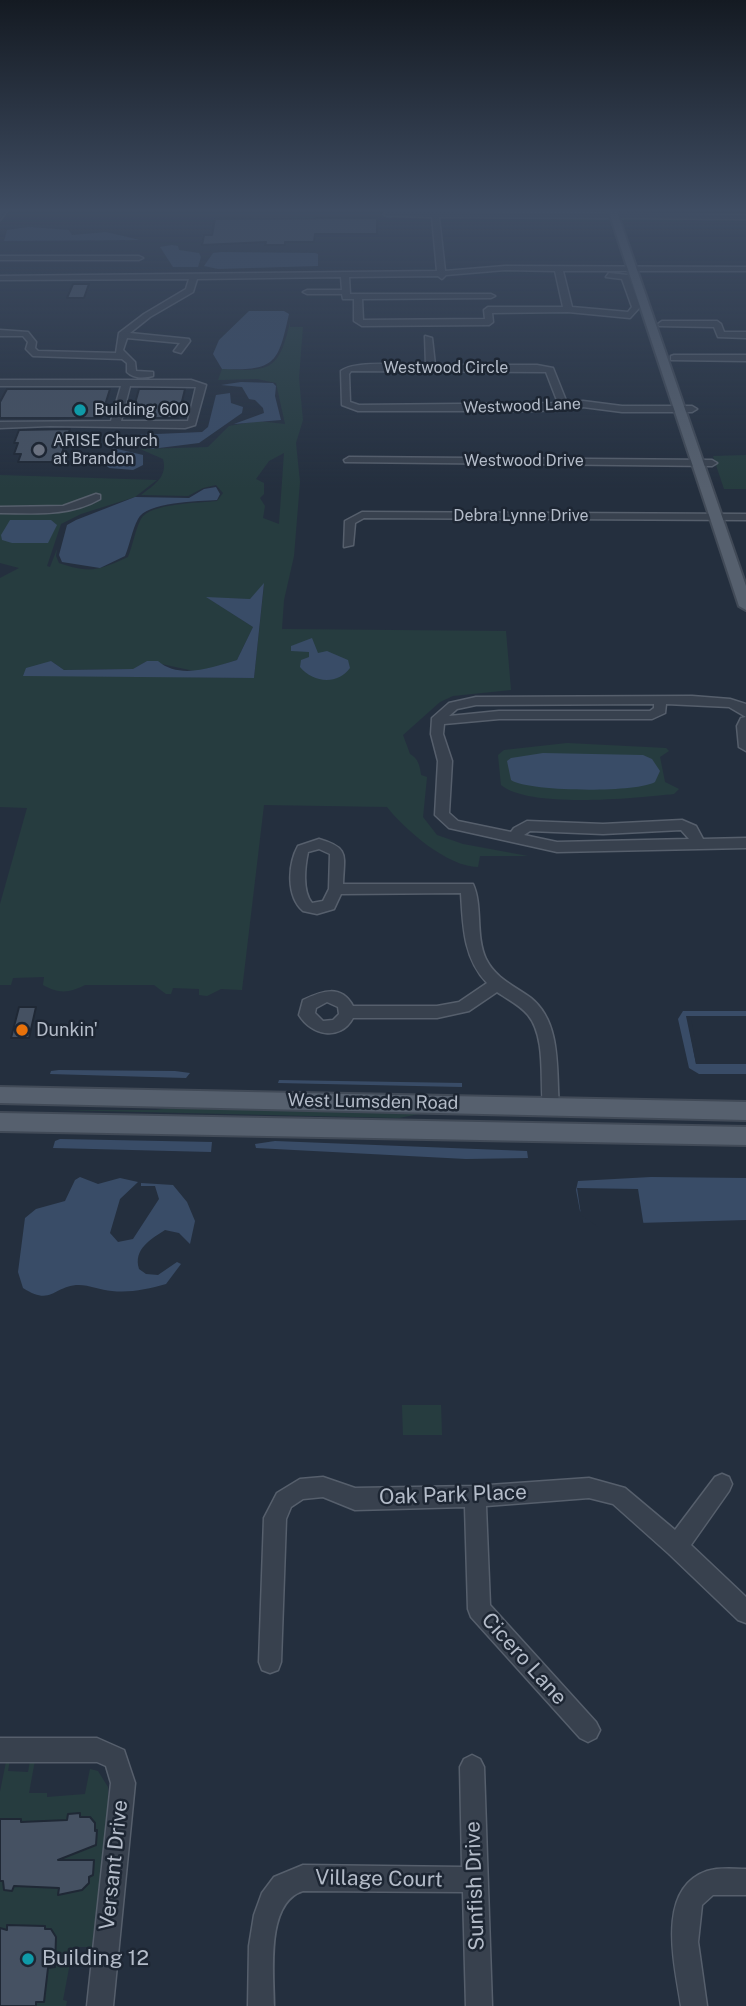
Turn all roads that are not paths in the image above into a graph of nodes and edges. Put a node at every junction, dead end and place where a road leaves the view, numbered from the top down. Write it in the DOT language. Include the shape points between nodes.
graph roads {
  1 [pos="170,303"];
  2 [pos="358,303"];
  3 [pos="493,303"];
  4 [pos="567,303"];
  5 [pos="635,303"];
  6 [pos="644,303"];
  7 [pos="646,303"];
  8 [pos="651,303"];
  9 [pos="568,309"];
  10 [pos="494,310"];
  11 [pos="661,321"];
  12 [pos="0,333"];
  13 [pos="122,335"];
  14 [pos="746,335"];
  15 [pos="428,338"];
  16 [pos="178,351"];
  17 [pos="124,356"];
  18 [pos="674,358"];
  19 [pos="746,358"];
  20 [pos="431,368"];
  21 [pos="204,376"];
  22 [pos="0,383"];
  23 [pos="126,383"];
  24 [pos="563,404"];
  25 [pos="350,407"];
  26 [pos="686,409"];
  27 [pos="0,425"];
  28 [pos="115,425"];
  29 [pos="349,460"];
  30 [pos="705,463"];
  31 [pos="96,497"];
  32 [pos="0,510"];
  33 [pos="723,517"];
  34 [pos="746,517"];
  35 [pos="348,545"];
  36 [pos="746,565"];
  37 [pos="746,606"];
  38 [pos="746,713"];
  39 [pos="746,721"];
  40 [pos="745,742"];
  41 [pos="746,844"];
  42 [pos="336,889"];
  43 [pos="497,984"];
  44 [pos="348,1012"];
  45 [pos="0,1095"];
  46 [pos="184,1099"];
  47 [pos="551,1106"];
  48 [pos="713,1110"];
  49 [pos="746,1111"];
  50 [pos="9,1122"];
  51 [pos="379,1127"];
  52 [pos="552,1131"];
  53 [pos="746,1136"];
  54 [pos="722,1484"];
  55 [pos="475,1496"];
  56 [pos="677,1546"];
  57 [pos="746,1612"];
  58 [pos="270,1662"];
  59 [pos="588,1730"];
  60 [pos="0,1750"];
  61 [pos="472,1767"];
  62 [pos="475,1880"];
  63 [pos="746,1882"];
  64 [pos="100,2006"];
  65 [pos="261,2006"];
  66 [pos="479,2006"];
  67 [pos="694,2006"];
  1 -- 13 [label="street"];
  2 -- 10 [label="street" via="358,321 362,323 489,322 488,310"];
  3 -- 10 [label="street"];
  4 -- 9 [label="street"];
  5 -- 9 [label="street" via="630,315"];
  6 -- 26 [label="main road"];
  7 -- 11 [label="main road"];
  8 -- 11 [label="main road"];
  9 -- 10 [label="street"];
  11 -- 14 [label="street" via="717,324 721,335"];
  11 -- 18 [label="main road"];
  12 -- 17 [label="street" via="25,334 30,337 30,351 36,354"];
  13 -- 16 [label="street" via="186,341"];
  13 -- 17 [label="street" via="118,344"];
  15 -- 20 [label="street"];
  17 -- 21 [label="street" via="135,374"];
  18 -- 19 [label="street"];
  18 -- 26 [label="main road"];
  20 -- 24 [label="street, Westwood Circle" via="550,370"];
  20 -- 25 [label="street, Westwood Circle" via="349,369 344,373 345,403"];
  22 -- 23 [label="street"];
  23 -- 28 [label="street"];
  23 -- 28 [label="street" via="199,383 194,419 185,425"];
  24 -- 25 [label="street, Westwood Lane" via="540,408"];
  24 -- 26 [label="street, Westwood Lane"];
  26 -- 30 [label="main road"];
  27 -- 28 [label="street"];
  29 -- 30 [label="street, Westwood Drive"];
  30 -- 33 [label="main road"];
  31 -- 32 [label="street" via="85,506 67,509"];
  33 -- 34 [label="street"];
  33 -- 35 [label="street, Debra Lynne Drive" via="362,515 350,521"];
  33 -- 36 [label="main road"];
  33 -- 37 [label="main road"];
  38 -- 41 [label="street" via="730,703 476,701 453,706 438,721 437,734 445,761 442,815 454,825 516,838 527,826 682,825 695,833 697,844"];
  39 -- 40 [label="street"];
  42 -- 43 [label="street" via="468,888 479,964"];
  43 -- 44 [label="street" via="463,1007 415,1013"];
  43 -- 47 [label="street" via="522,1000 540,1021"];
  45 -- 46 [label="main road, West Lumsden Road"];
  46 -- 47 [label="main road, West Lumsden Road"];
  46 -- 50 [label="main road" via="154,1107 46,1108"];
  47 -- 48 [label="main road, West Lumsden Road"];
  47 -- 51 [label="main road" via="547,1114 532,1119 435,1116"];
  48 -- 49 [label="main road, West Lumsden Road"];
  48 -- 52 [label="main road" via="675,1118 575,1117 559,1121"];
  50 -- 51 [label="main road, West Lumsden Road"];
  51 -- 52 [label="main road, West Lumsden Road"];
  52 -- 53 [label="main road, West Lumsden Road"];
  54 -- 56 [label="street"];
  55 -- 56 [label="street, Oak Park Place" via="589,1488 618,1495"];
  55 -- 58 [label="street, Oak Park Place" via="355,1499 323,1487 300,1489 284,1500 275,1518"];
  55 -- 59 [label="street, Cicero Lane" via="479,1609"];
  56 -- 57 [label="street, Oak Park Place"];
  60 -- 64 [label="street, Versant Drive" via="97,1750 116,1758 123,1783"];
  61 -- 62 [label="street, Sunfish Drive"];
  62 -- 65 [label="street, Village Court" via="303,1878 289,1883 279,1889 267,1914"];
  62 -- 66 [label="street, Sunfish Drive"];
  63 -- 67 [label="street" via="705,1885 689,1905 685,1933"];
}
